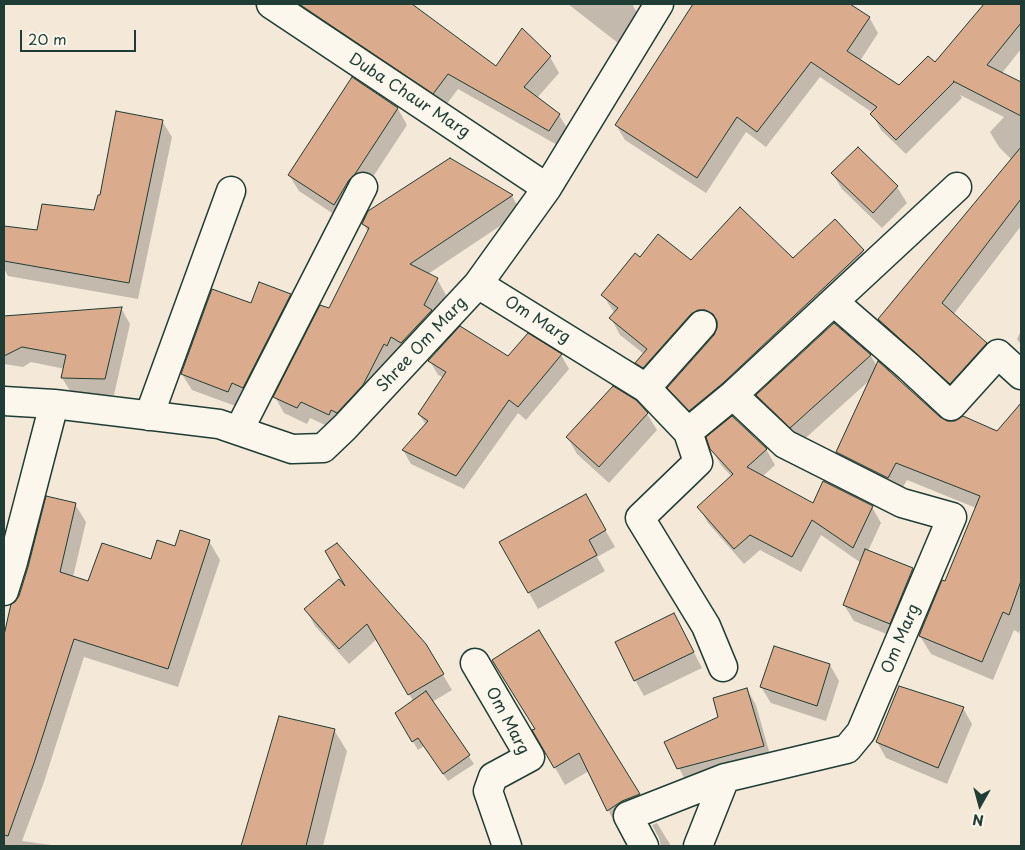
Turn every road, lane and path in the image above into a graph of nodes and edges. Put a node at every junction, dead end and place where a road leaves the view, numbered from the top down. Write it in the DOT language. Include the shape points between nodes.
graph roads {
  1 [pos="271,4"];
  2 [pos="659,4"];
  3 [pos="363,187"];
  4 [pos="957,187"];
  5 [pos="547,188"];
  6 [pos="230,192"];
  7 [pos="478,284"];
  8 [pos="834,302"];
  9 [pos="702,324"];
  10 [pos="1021,375"];
  11 [pos="646,388"];
  12 [pos="733,395"];
  13 [pos="4,401"];
  14 [pos="54,404"];
  15 [pos="149,416"];
  16 [pos="239,430"];
  17 [pos="688,432"];
  18 [pos="4,591"];
  19 [pos="475,664"];
  20 [pos="724,667"];
  21 [pos="725,778"];
  22 [pos="507,846"];
  23 [pos="644,846"];
  24 [pos="698,846"];
  1 -- 5 [label="street, Duba Chaur Marg"];
  2 -- 5 [label="street, Shree Om Marg"];
  3 -- 16 [label="street"];
  4 -- 8 [label="street"];
  5 -- 7 [label="street, Shree Om Marg"];
  6 -- 15 [label="street"];
  7 -- 11 [label="street, Om Marg"];
  7 -- 16 [label="street, Shree Om Marg" via="323,448 292,448"];
  8 -- 10 [label="street" via="952,406 998,354"];
  8 -- 12 [label="street"];
  9 -- 11 [label="street"];
  11 -- 17 [label="street, Om Marg"];
  12 -- 17 [label="street"];
  12 -- 21 [label="street, Om Marg" via="785,444 902,503 952,517 861,732 847,749"];
  13 -- 14 [label="street, Shree Om Marg"];
  14 -- 15 [label="street, Shree Om Marg"];
  14 -- 18 [label="street"];
  15 -- 16 [label="street, Shree Om Marg" via="219,424"];
  17 -- 20 [label="street" via="698,462 640,518 706,626"];
  19 -- 22 [label="street, Om Marg" via="530,757 493,777 488,791"];
  21 -- 23 [label="street, Om Marg" via="628,816"];
  21 -- 24 [label="street"];
}
